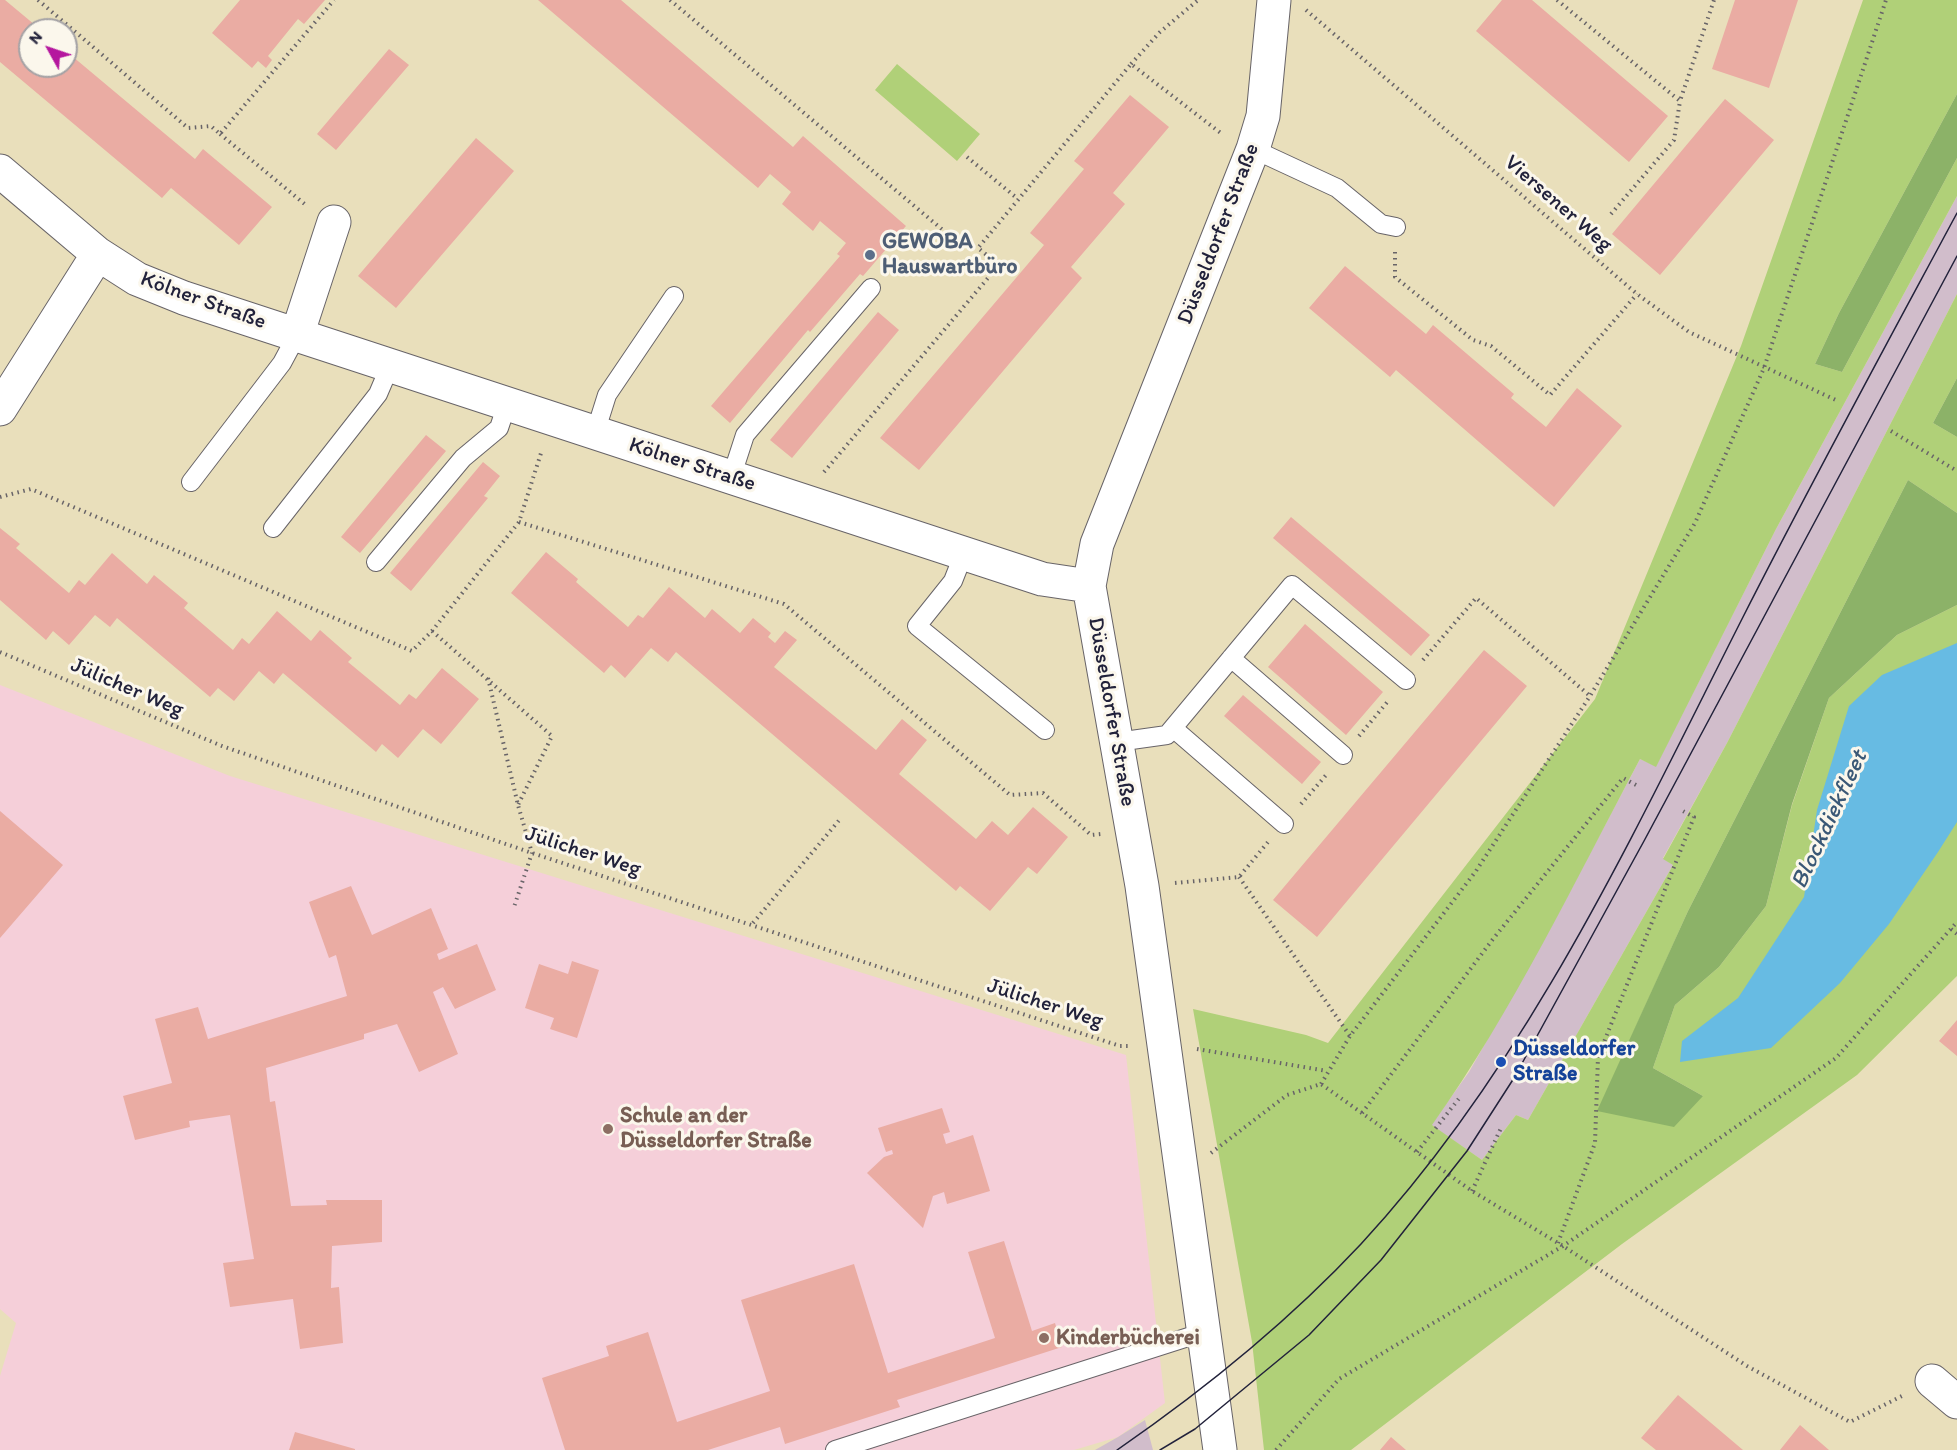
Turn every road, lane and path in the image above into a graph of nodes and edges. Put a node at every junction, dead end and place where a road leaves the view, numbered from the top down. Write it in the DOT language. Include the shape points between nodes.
graph roads {
  1 [pos="38,0"];
  2 [pos="334,0"];
  3 [pos="670,0"];
  4 [pos="1198,0"];
  5 [pos="1557,0"];
  6 [pos="1714,0"];
  7 [pos="1886,0"];
  8 [pos="1285,3"];
  9 [pos="1131,64"];
  10 [pos="1680,101"];
  11 [pos="220,134"];
  12 [pos="1253,149"];
  13 [pos="967,157"];
  14 [pos="0,171"];
  15 [pos="1018,199"];
  16 [pos="1611,214"];
  17 [pos="334,222"];
  18 [pos="1396,227"];
  19 [pos="978,248"];
  20 [pos="98,254"];
  21 [pos="870,288"];
  22 [pos="1637,294"];
  23 [pos="674,296"];
  24 [pos="297,335"];
  25 [pos="390,366"];
  26 [pos="1764,368"];
  27 [pos="1838,401"];
  28 [pos="507,404"];
  29 [pos="0,409"];
  30 [pos="552,419"];
  31 [pos="1892,431"];
  32 [pos="595,433"];
  33 [pos="1957,471"];
  34 [pos="731,478"];
  35 [pos="191,482"];
  36 [pos="0,497"];
  37 [pos="800,501"];
  38 [pos="519,522"];
  39 [pos="273,528"];
  40 [pos="964,553"];
  41 [pos="376,562"];
  42 [pos="1089,586"];
  43 [pos="432,631"];
  44 [pos="0,652"];
  45 [pos="1231,658"];
  46 [pos="488,678"];
  47 [pos="1406,680"];
  48 [pos="1590,696"];
  49 [pos="1173,728"];
  50 [pos="1045,730"];
  51 [pos="1117,742"];
  52 [pos="1343,755"];
  53 [pos="1638,786"];
  54 [pos="518,805"];
  55 [pos="1681,810"];
  56 [pos="841,818"];
  57 [pos="1284,824"];
  58 [pos="1132,829"];
  59 [pos="532,853"];
  60 [pos="1239,877"];
  61 [pos="1142,886"];
  62 [pos="514,907"];
  63 [pos="1957,922"];
  64 [pos="753,924"];
  65 [pos="1951,929"];
  66 [pos="1957,934"];
  67 [pos="1350,1036"];
  68 [pos="1166,1044"];
  69 [pos="1327,1071"];
  70 [pos="1321,1084"];
  71 [pos="1461,1096"];
  72 [pos="1362,1113"];
  73 [pos="1501,1128"];
  74 [pos="1417,1152"];
  75 [pos="1183,1177"];
  76 [pos="1472,1191"];
  77 [pos="1558,1243"];
  78 [pos="1563,1246"];
  79 [pos="1204,1332"];
  80 [pos="1932,1381"];
  81 [pos="1957,1402"];
  82 [pos="835,1450"];
  83 [pos="1220,1450"];
  84 [pos="1276,1450"];
  1 -- 11 [label="path" via="188,128 211,126"];
  2 -- 11 [label="path"];
  3 -- 19 [label="path" via="944,231"];
  4 -- 9 [label="path" via="1160,32"];
  5 -- 10 [label="path"];
  6 -- 10 [label="path"];
  7 -- 26 [label="path"];
  8 -- 12 [label="street, Düsseldorfer Straße"];
  8 -- 22 [label="path, Viersener Weg" via="1306,10"];
  9 -- 12 [label="path" via="1215,130"];
  9 -- 15 [label="path"];
  10 -- 16 [label="path" via="1674,140"];
  11 -- 17 [label="path" via="319,216"];
  12 -- 18 [label="lane" via="1337,188 1381,224"];
  12 -- 42 [label="street, Düsseldorfer Straße" via="1097,544"];
  13 -- 15 [label="path"];
  14 -- 20 [label="street, Kölner Straße"];
  15 -- 19 [label="path"];
  17 -- 24 [label="street"];
  18 -- 22 [label="path" via="1395,277 1473,340 1491,346 1550,394"];
  19 -- 37 [label="path" via="999,265"];
  20 -- 24 [label="street, Kölner Straße" via="137,279"];
  20 -- 29 [label="street"];
  21 -- 34 [label="lane" via="745,435"];
  22 -- 26 [label="path, Viersener Weg" via="1689,332"];
  23 -- 32 [label="lane" via="607,395"];
  24 -- 25 [label="street, Kölner Straße"];
  24 -- 35 [label="lane" via="282,363"];
  25 -- 28 [label="street, Kölner Straße"];
  25 -- 39 [label="lane" via="378,394"];
  26 -- 27 [label="path, Viersener Weg"];
  26 -- 48 [label="path" via="1695,523"];
  28 -- 30 [label="street, Kölner Straße"];
  28 -- 41 [label="lane" via="499,428 463,458"];
  30 -- 32 [label="street, Kölner Straße"];
  30 -- 38 [label="path"];
  31 -- 33 [label="path"];
  32 -- 34 [label="street, Kölner Straße"];
  34 -- 37 [label="street, Kölner Straße"];
  36 -- 43 [label="path" via="31,489 411,651"];
  37 -- 40 [label="street, Kölner Straße"];
  38 -- 43 [label="path"];
  38 -- 58 [label="path" via="784,604 1010,795 1043,793 1091,836"];
  40 -- 42 [label="street, Kölner Straße" via="1042,579"];
  40 -- 50 [label="lane" via="953,582 917,626"];
  42 -- 51 [label="street, Düsseldorfer Straße"];
  43 -- 46 [label="path"];
  44 -- 59 [label="path, Jülicher Weg" via="222,746"];
  45 -- 47 [label="lane" via="1292,585"];
  45 -- 49 [label="lane"];
  45 -- 52 [label="lane"];
  46 -- 54 [label="path"];
  46 -- 54 [label="path" via="552,736"];
  47 -- 48 [label="path" via="1476,598"];
  47 -- 52 [label="path"];
  48 -- 67 [label="path" via="1476,871"];
  49 -- 51 [label="lane" via="1167,735"];
  49 -- 57 [label="lane"];
  51 -- 58 [label="street, Düsseldorfer Straße"];
  52 -- 57 [label="path"];
  53 -- 72 [label="path" via="1623,778 1493,939"];
  54 -- 59 [label="path"];
  55 -- 77 [label="path" via="1694,817 1598,1057 1595,1143"];
  56 -- 64 [label="path"];
  57 -- 60 [label="path"];
  58 -- 61 [label="street, Düsseldorfer Straße"];
  59 -- 62 [label="path"];
  59 -- 64 [label="path, Jülicher Weg"];
  60 -- 61 [label="path"];
  60 -- 67 [label="path"];
  61 -- 68 [label="street, Düsseldorfer Straße"];
  63 -- 65 [label="path"];
  64 -- 68 [label="path, Jülicher Weg" via="1120,1046"];
  65 -- 66 [label="path"];
  65 -- 78 [label="path" via="1836,1058"];
  67 -- 69 [label="path"];
  68 -- 69 [label="path, Jülicher Weg"];
  68 -- 75 [label="street, Düsseldorfer Straße"];
  69 -- 70 [label="path"];
  70 -- 72 [label="path"];
  70 -- 75 [label="path" via="1287,1095"];
  71 -- 74 [label="path"];
  72 -- 74 [label="path"];
  73 -- 76 [label="path"];
  74 -- 76 [label="path"];
  75 -- 79 [label="street, Düsseldorfer Straße"];
  76 -- 77 [label="path"];
  77 -- 78 [label="path"];
  78 -- 80 [label="path" via="1747,1366 1850,1422"];
  78 -- 84 [label="path" via="1339,1379"];
  79 -- 82 [label="lane"];
  79 -- 83 [label="street, Düsseldorfer Straße"];
  80 -- 81 [label="street"];
}
